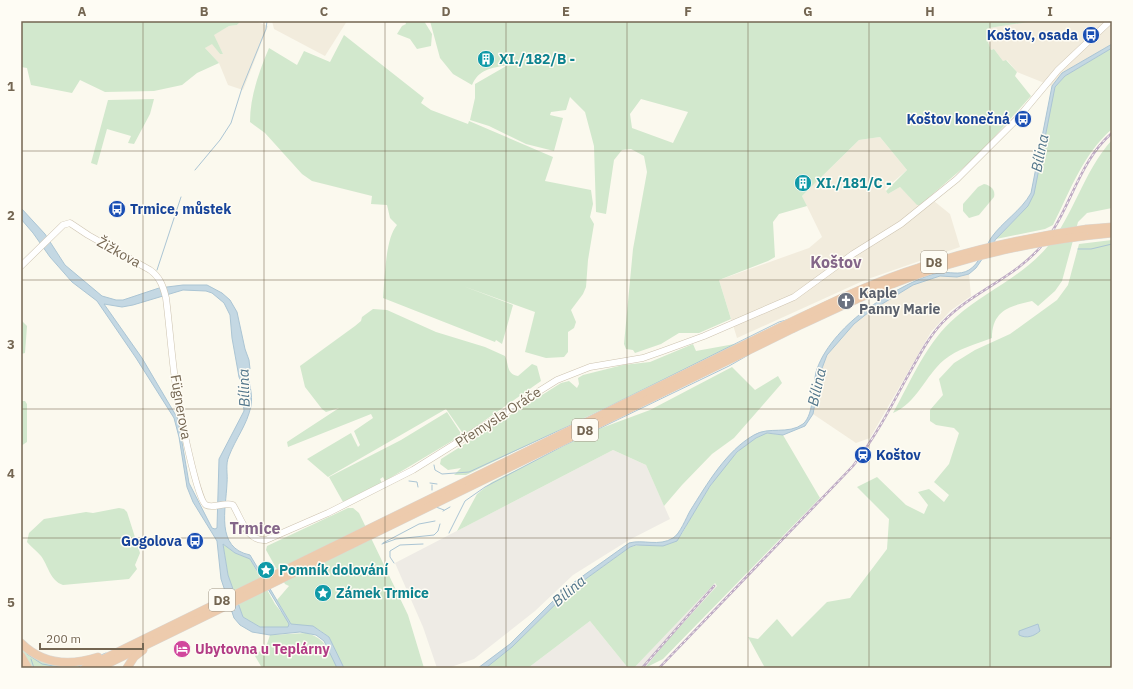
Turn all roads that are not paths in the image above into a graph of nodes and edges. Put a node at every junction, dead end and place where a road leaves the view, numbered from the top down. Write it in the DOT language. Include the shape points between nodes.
graph roads {
  1 [pos="1110,21"];
  2 [pos="1112,227"];
  3 [pos="1085,232"];
  4 [pos="1112,233"];
  5 [pos="21,266"];
  6 [pos="162,285"];
  7 [pos="228,504"];
  8 [pos="325,554"];
  9 [pos="162,637"];
  10 [pos="21,643"];
  11 [pos="117,653"];
  12 [pos="21,656"];
  13 [pos="28,668"];
  14 [pos="85,668"];
  15 [pos="99,668"];
  16 [pos="127,668"];
  1 -- 7 [label="main road, Přemysla Oráče" via="1058,70 979,159 901,224 853,254 794,297 652,355 590,367 557,380 413,470 271,539 258,540 252,537 233,505"];
  2 -- 3 [label="highway, D8"];
  3 -- 4 [label="highway, D8"];
  3 -- 8 [label="highway, D8, bridge" via="947,264 790,326"];
  5 -- 6 [label="main road, Žižkova" via="65,224 73,223 88,236 150,270"];
  6 -- 7 [label="main road, Fügnerova" via="166,298 177,394 193,474 204,504"];
  8 -- 9 [label="highway, D8"];
  8 -- 11 [label="highway, D8"];
  9 -- 11 [label="highway, D8"];
  9 -- 16 [label="highway" via="136,655"];
  10 -- 11 [label="highway" via="37,655 57,662 82,662"];
  11 -- 14 [label="highway, D8"];
  11 -- 15 [label="highway, D8"];
  12 -- 13 [label="highway"];
}
